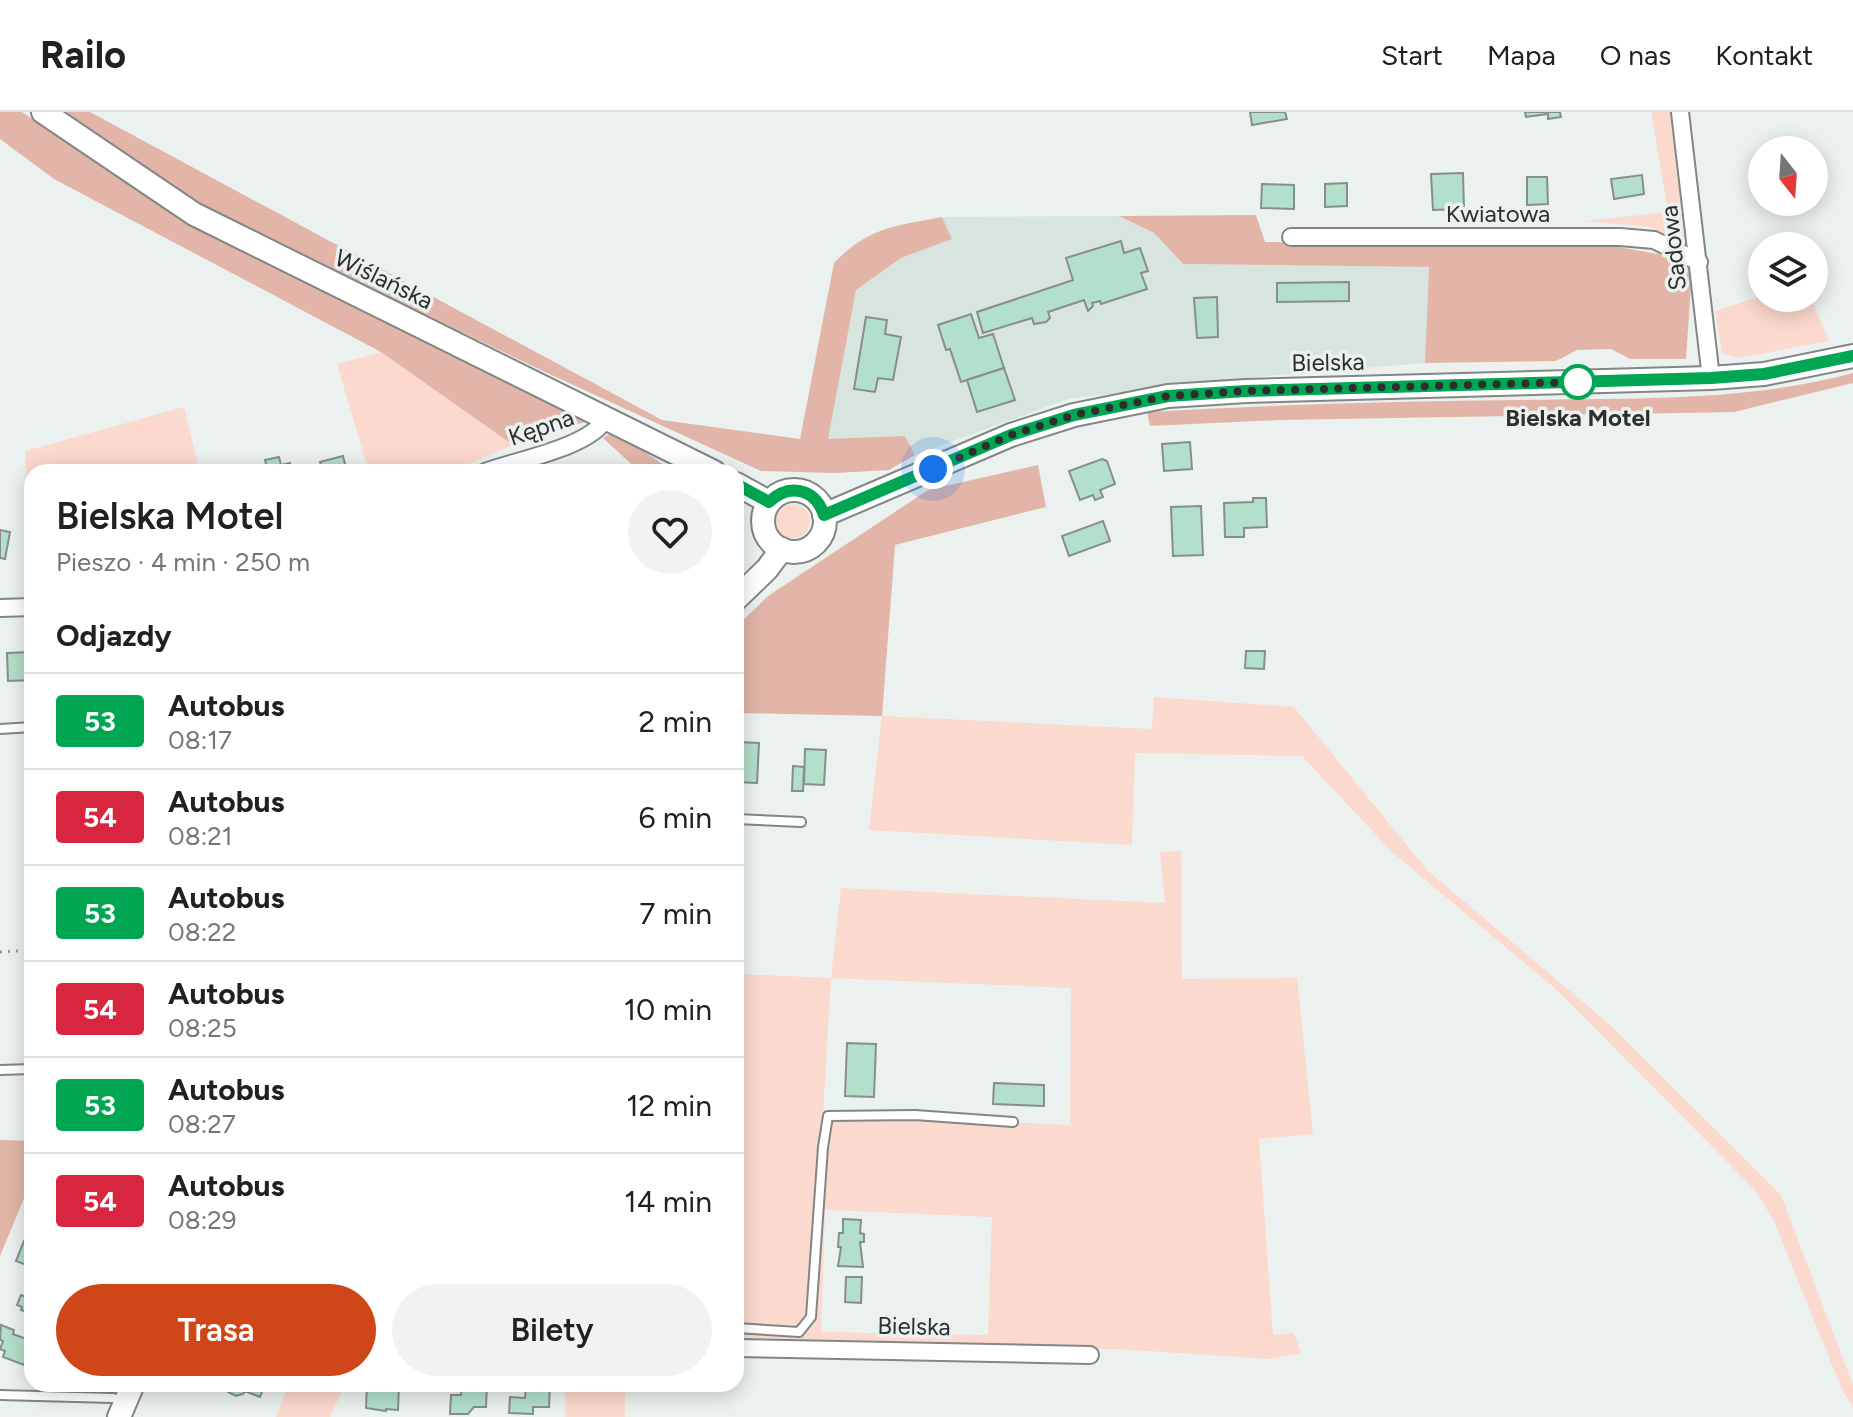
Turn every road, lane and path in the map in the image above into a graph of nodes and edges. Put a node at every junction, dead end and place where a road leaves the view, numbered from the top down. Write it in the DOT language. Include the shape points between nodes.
graph roads {
  1 [pos="43,112"];
  2 [pos="1680,112"];
  3 [pos="1291,237"];
  4 [pos="1699,262"];
  5 [pos="1853,356"];
  6 [pos="1711,378"];
  7 [pos="606,418"];
  8 [pos="510,464"];
  9 [pos="698,464"];
  10 [pos="744,488"];
  11 [pos="769,502"];
  12 [pos="824,515"];
  13 [pos="782,549"];
  14 [pos="744,590"];
  15 [pos="24,607"];
  16 [pos="0,608"];
  17 [pos="24,728"];
  18 [pos="0,729"];
  19 [pos="744,819"];
  20 [pos="801,822"];
  21 [pos="24,950"];
  22 [pos="0,952"];
  23 [pos="24,1069"];
  24 [pos="0,1070"];
  25 [pos="1013,1122"];
  26 [pos="744,1329"];
  27 [pos="744,1348"];
  28 [pos="1090,1355"];
  29 [pos="0,1395"];
  30 [pos="126,1401"];
  1 -- 7 [label="street, Wiślańska" via="194,214"];
  2 -- 4 [label="street, Sadowa"];
  3 -- 4 [label="street, Kwiatowa" via="1620,237 1654,240"];
  4 -- 6 [label="street, Sadowa"];
  5 -- 6 [label="street, Bielska" via="1764,374"];
  6 -- 12 [label="street, Bielska" via="1168,396 1074,415 1011,435"];
  7 -- 8 [label="street, Kępna" via="586,440"];
  7 -- 9 [label="street, Wiślańska"];
  10 -- 11 [label="street"];
  11 -- 12 [label="street" via="796,490 815,497"];
  11 -- 13 [label="street" via="764,529"];
  12 -- 13 [label="street" via="822,534 810,547"];
  13 -- 14 [label="street"];
  15 -- 16 [label="street"];
  17 -- 18 [label="lane"];
  19 -- 20 [label="lane"];
  21 -- 22 [label="path"];
  23 -- 24 [label="lane"];
  25 -- 26 [label="lane" via="828,1116 811,1317 799,1332"];
  27 -- 28 [label="street, Bielska"];
  29 -- 30 [label="lane"];
}
